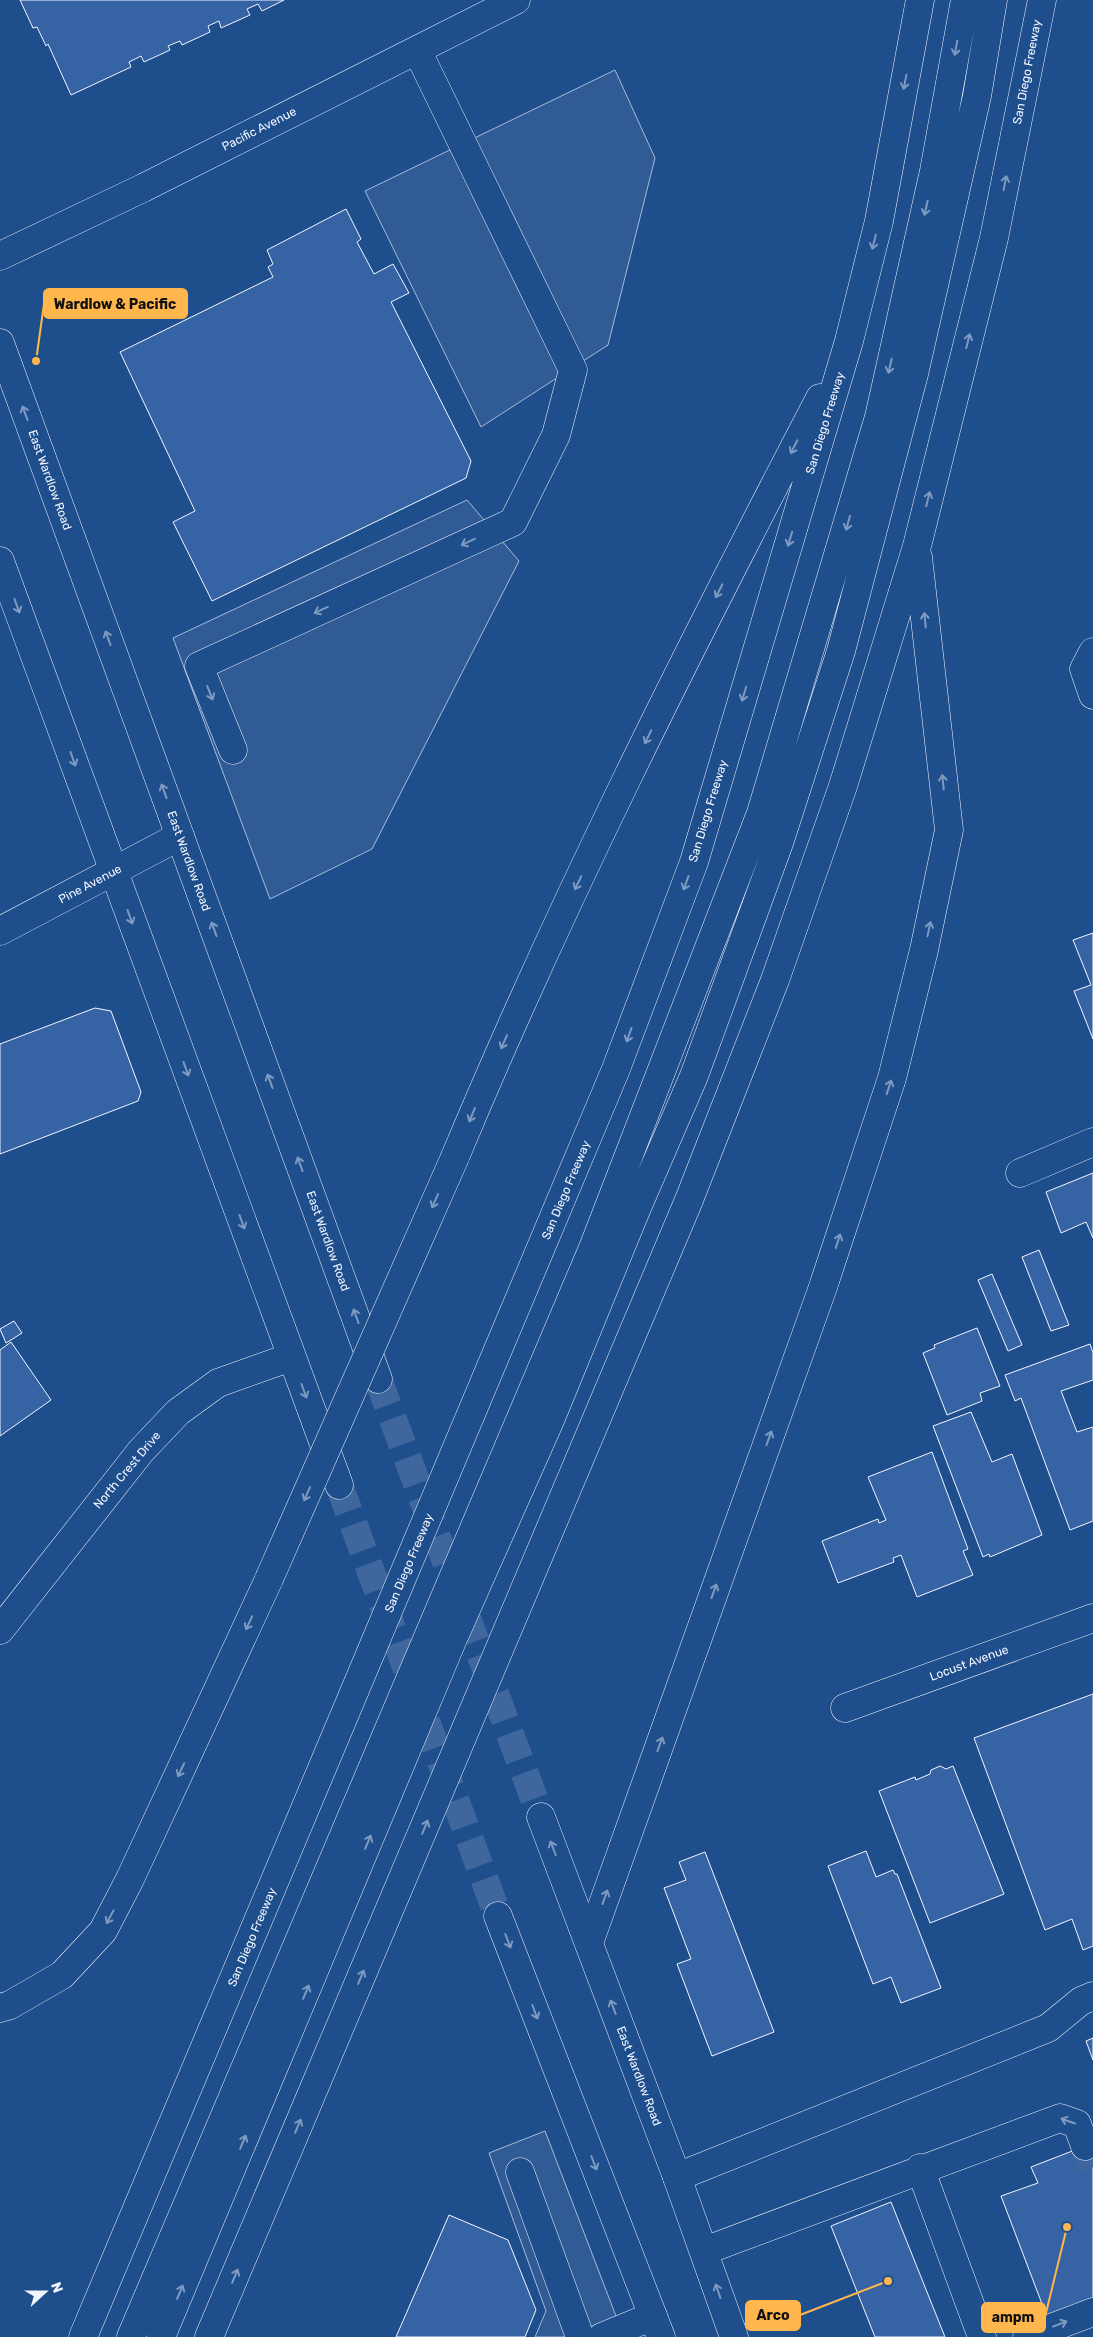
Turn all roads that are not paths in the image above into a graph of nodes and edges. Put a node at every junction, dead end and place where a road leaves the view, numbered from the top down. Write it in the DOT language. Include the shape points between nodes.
graph roads {
  1 [pos="516,0"];
  2 [pos="920,0"];
  3 [pos="965,0"];
  4 [pos="993,0"];
  5 [pos="1042,0"];
  6 [pos="417,50"];
  7 [pos="0,256"];
  8 [pos="849,341"];
  9 [pos="0,343"];
  10 [pos="916,546"];
  11 [pos="0,561"];
  12 [pos="1089,660"];
  13 [pos="1093,695"];
  14 [pos="232,750"];
  15 [pos="180,836"];
  16 [pos="114,871"];
  17 [pos="0,931"];
  18 [pos="1093,1142"];
  19 [pos="1020,1173"];
  20 [pos="291,1357"];
  21 [pos="378,1379"];
  22 [pos="339,1485"];
  23 [pos="1093,1618"];
  24 [pos="0,1630"];
  25 [pos="844,1708"];
  26 [pos="541,1817"];
  27 [pos="498,1916"];
  28 [pos="589,1943"];
  29 [pos="1093,1996"];
  30 [pos="0,2008"];
  31 [pos="1085,2146"];
  32 [pos="920,2168"];
  33 [pos="520,2172"];
  34 [pos="677,2177"];
  35 [pos="704,2251"];
  36 [pos="1093,2312"];
  37 [pos="657,2326"];
  38 [pos="83,2337"];
  39 [pos="131,2337"];
  40 [pos="161,2337"];
  41 [pos="209,2337"];
  42 [pos="580,2337"];
  43 [pos="602,2337"];
  44 [pos="734,2337"];
  45 [pos="982,2337"];
  46 [pos="1027,2337"];
  1 -- 6 [label="main road, Pacific Avenue"];
  2 -- 8 [label="main road, San Diego Freeway, one-way" via="879,221"];
  3 -- 39 [label="main road, one-way" via="934,171 879,417 761,813 589,1257"];
  40 -- 4 [label="main road, one-way" via="452,1641 551,1418 694,1076 779,843 841,651 914,374 977,96"];
  10 -- 5 [label="main road, San Diego Freeway, one-way" via="994,238"];
  6 -- 7 [label="main road, Pacific Avenue"];
  6 -- 14 [label="main road, one-way" via="573,370 556,435 513,522 199,666"];
  8 -- 30 [label="main road, one-way, bridge" via="700,629 518,1010 269,1579 130,1879 103,1931 62,1975"];
  8 -- 38 [label="main road, San Diego Freeway, one-way" via="694,862 616,1069"];
  15 -- 9 [label="main road, East Wardlow Road, one-way"];
  28 -- 10 [label="main road, one-way" via="823,1287 892,1078 924,950 949,830"];
  41 -- 10 [label="main road, San Diego Freeway, one-way" via="689,1200 775,980 843,786"];
  11 -- 16 [label="main road, one-way"];
  12 -- 13 [label="main road"];
  15 -- 16 [label="main road, Pine Avenue"];
  21 -- 15 [label="main road, East Wardlow Road, one-way"];
  16 -- 17 [label="main road, Pine Avenue"];
  16 -- 20 [label="main road, one-way"];
  18 -- 19 [label="main road"];
  20 -- 22 [label="main road, one-way"];
  20 -- 24 [label="main road, North Crest Drive" via="218,1382 178,1412 141,1451"];
  23 -- 25 [label="main road, Locust Avenue"];
  28 -- 26 [label="main road, East Wardlow Road, one-way"];
  27 -- 37 [label="main road, one-way"];
  34 -- 28 [label="main road, East Wardlow Road, one-way"];
  29 -- 34 [label="main road" via="1081,2001 1048,2028"];
  31 -- 32 [label="main road, one-way" via="1077,2124 1060,2118"];
  32 -- 35 [label="main road"];
  32 -- 45 [label="main road"];
  33 -- 42 [label="main road"];
  34 -- 35 [label="main road, East Wardlow Road"];
  44 -- 35 [label="main road, East Wardlow Road, one-way"];
  46 -- 36 [label="main road, one-way"];
  37 -- 43 [label="main road"];
}
